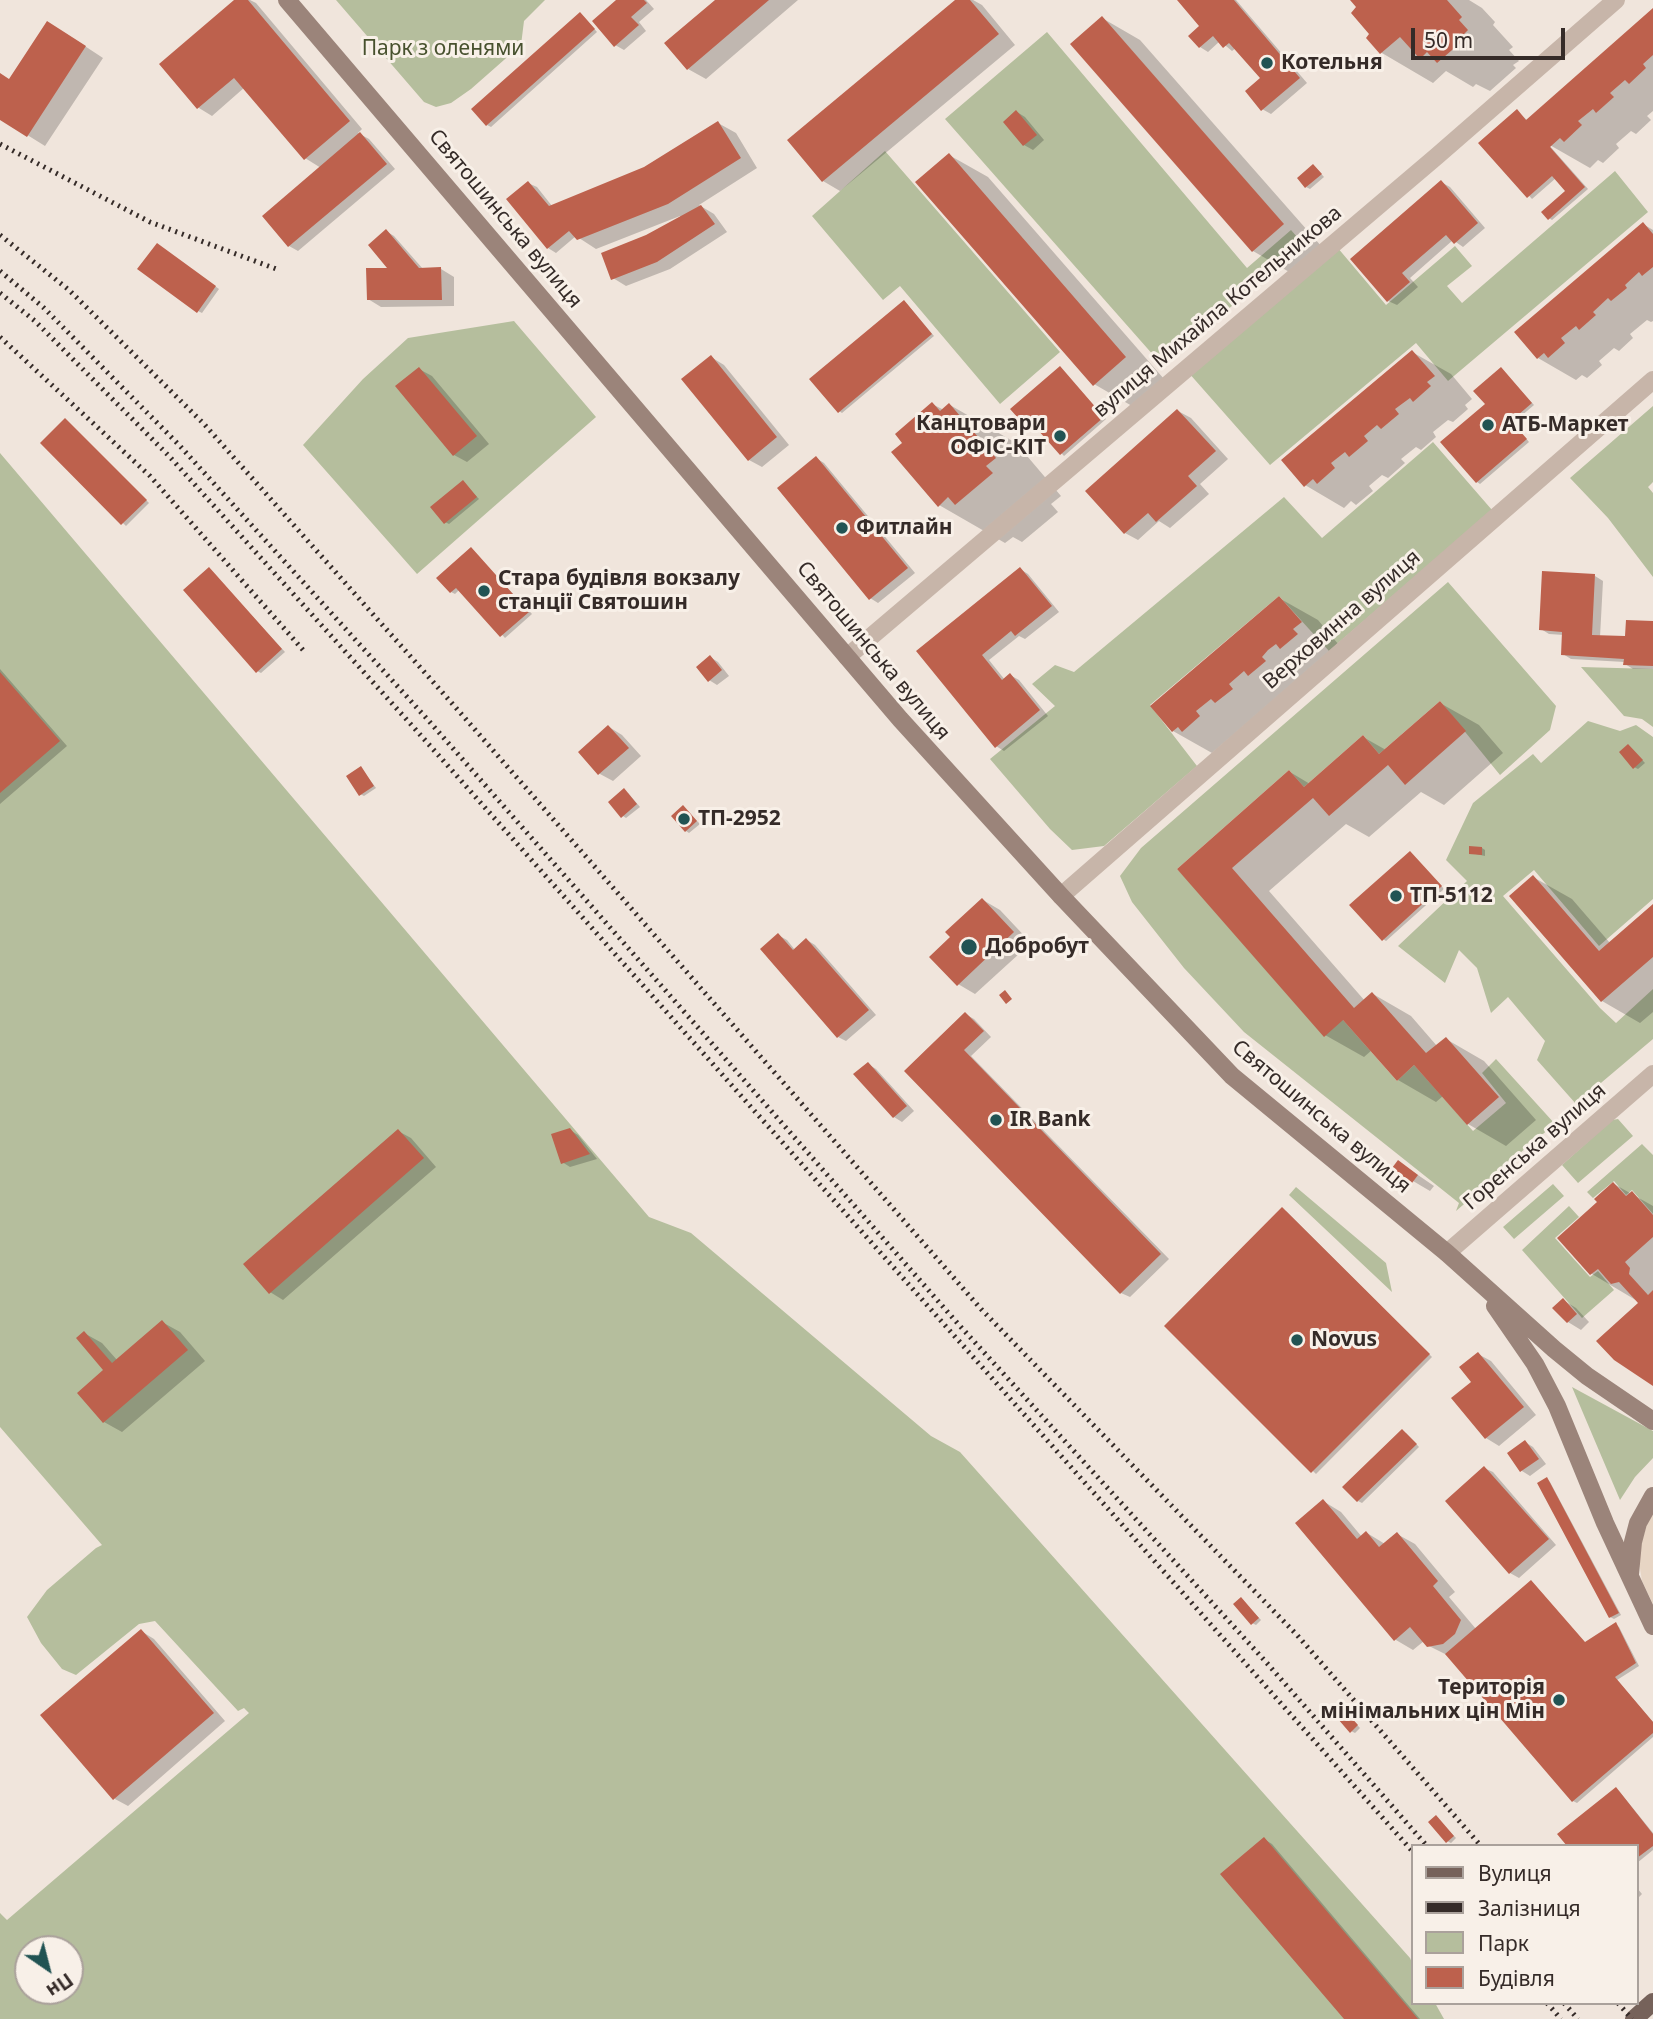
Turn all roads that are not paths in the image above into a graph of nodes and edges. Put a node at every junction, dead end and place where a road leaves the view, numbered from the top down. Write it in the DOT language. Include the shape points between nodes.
graph roads {
  1 [pos="287,0"];
  2 [pos="1616,0"];
  3 [pos="1653,380"];
  4 [pos="847,657"];
  5 [pos="1061,896"];
  6 [pos="1653,1074"];
  7 [pos="1447,1253"];
  8 [pos="1476,1280"];
  9 [pos="1653,1421"];
  10 [pos="1653,1496"];
  11 [pos="1630,1577"];
  12 [pos="1653,1626"];
  13 [pos="1653,2002"];
  14 [pos="1634,2019"];
  1 -- 4 [label="main road, Святошинська вулиця"];
  2 -- 4 [label="street, вулиця Михайла Котельникова"];
  3 -- 5 [label="street, Верховинна вулиця"];
  4 -- 5 [label="main road, Святошинська вулиця"];
  5 -- 7 [label="main road, Святошинська вулиця" via="1233,1076"];
  6 -- 7 [label="street, Горенська вулиця"];
  7 -- 8 [label="main road, Святошинська вулиця"];
  8 -- 9 [label="main road, Святошинська вулиця" via="1570,1363"];
  8 -- 11 [label="main road, Святошинська вулиця" via="1541,1375"];
  10 -- 11 [label="main road" via="1638,1523"];
  11 -- 12 [label="main road, Святошинська вулиця"];
  13 -- 14 [label="main road"];
}
